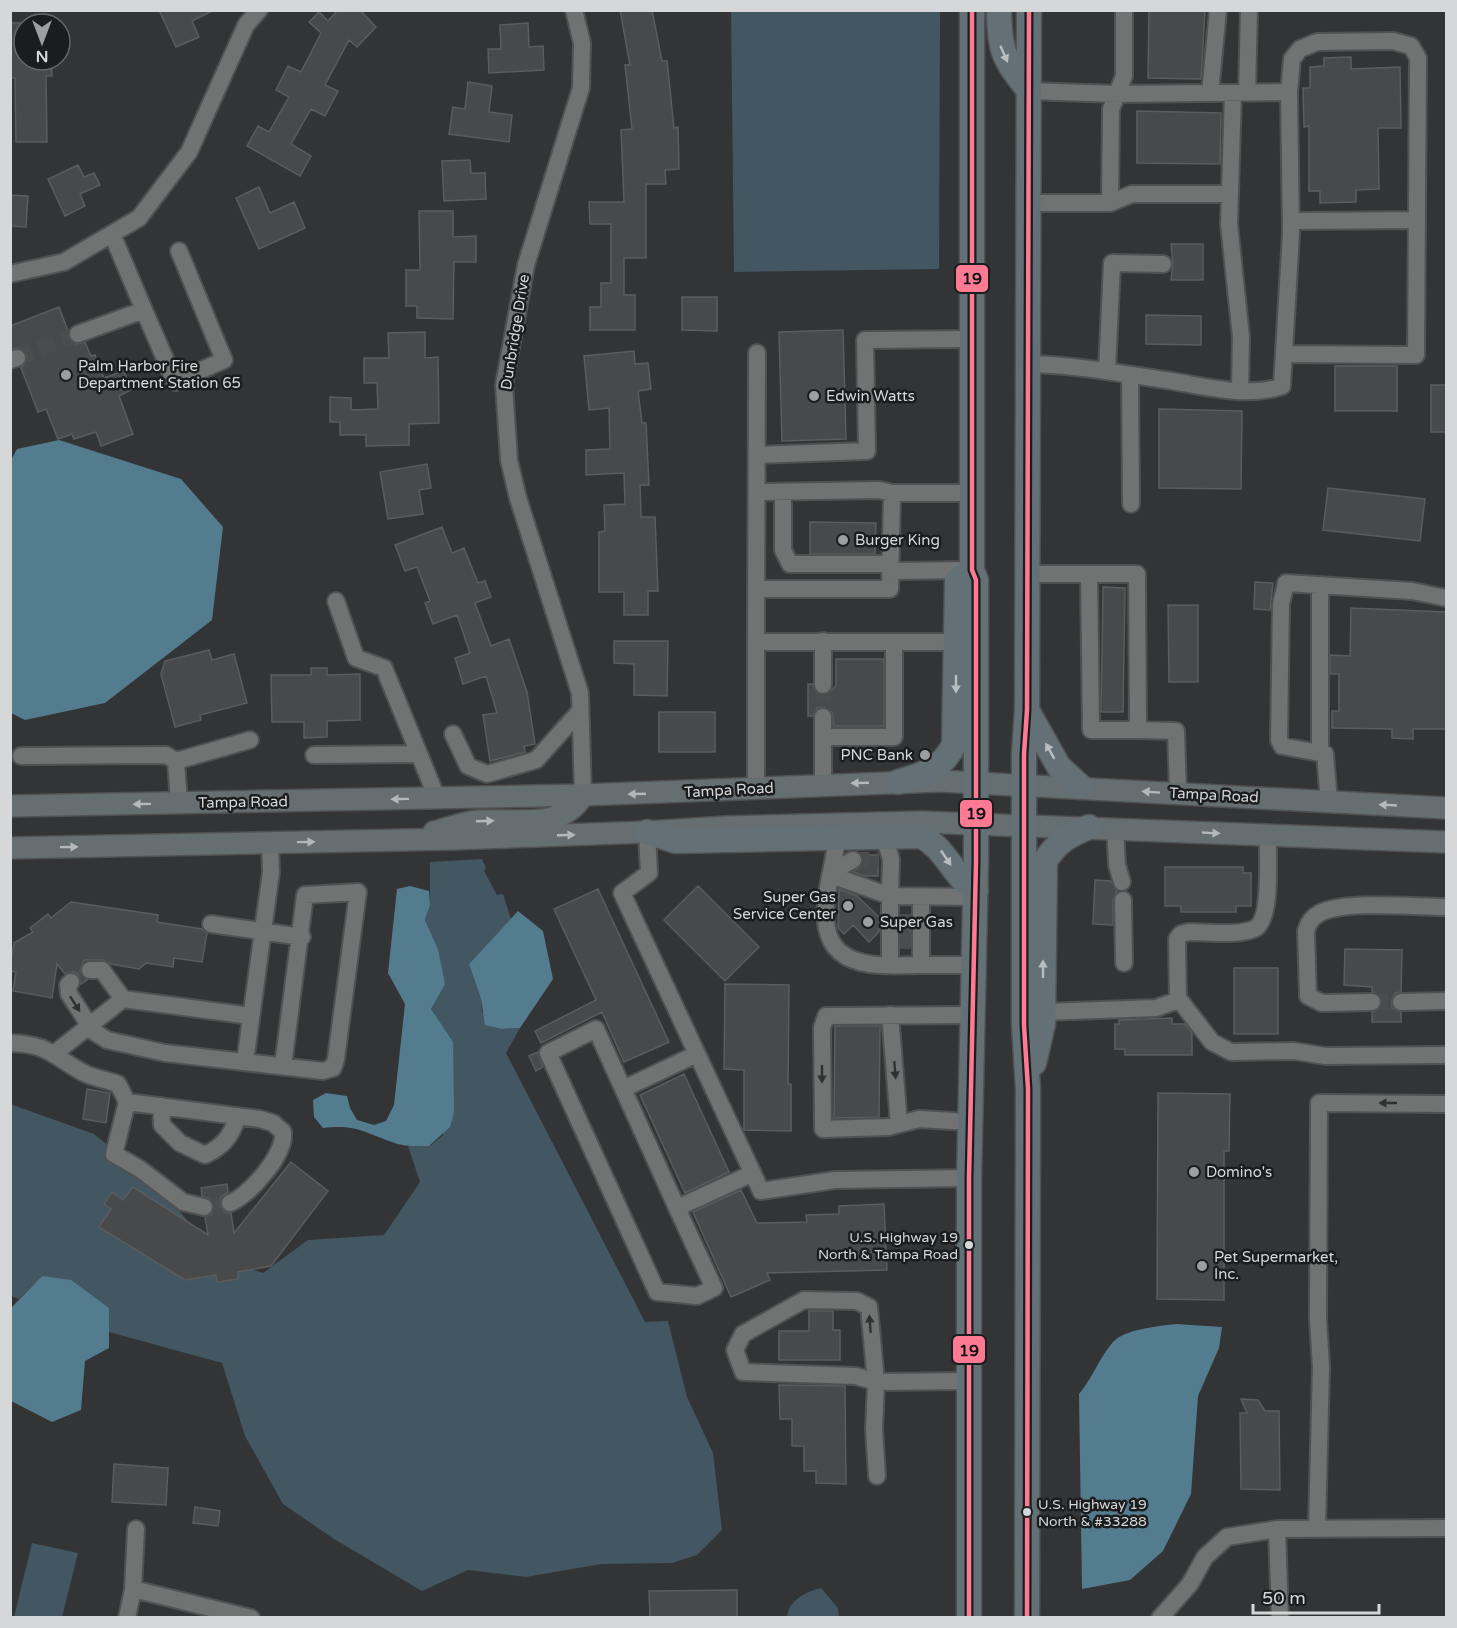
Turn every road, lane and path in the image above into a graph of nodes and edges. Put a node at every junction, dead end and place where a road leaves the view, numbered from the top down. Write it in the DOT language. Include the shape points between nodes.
graph roads {
  1 [pos="259,10"];
  2 [pos="574,10"];
  3 [pos="972,10"];
  4 [pos="999,10"];
  5 [pos="1029,10"];
  6 [pos="1124,10"];
  7 [pos="1218,10"];
  8 [pos="1248,10"];
  9 [pos="1029,91"];
  10 [pos="1289,92"];
  11 [pos="1210,93"];
  12 [pos="1240,93"];
  13 [pos="1118,94"];
  14 [pos="1230,194"];
  15 [pos="1029,203"];
  16 [pos="1110,203"];
  17 [pos="1417,220"];
  18 [pos="1291,221"];
  19 [pos="112,234"];
  20 [pos="179,250"];
  21 [pos="1163,264"];
  22 [pos="10,274"];
  23 [pos="144,310"];
  24 [pos="78,334"];
  25 [pos="971,339"];
  26 [pos="757,353"];
  27 [pos="1284,354"];
  28 [pos="1029,364"];
  29 [pos="1107,371"];
  30 [pos="1130,375"];
  31 [pos="1240,390"];
  32 [pos="758,455"];
  33 [pos="758,492"];
  34 [pos="783,492"];
  35 [pos="892,493"];
  36 [pos="972,493"];
  37 [pos="1131,504"];
  38 [pos="891,568"];
  39 [pos="972,570"];
  40 [pos="1028,574"];
  41 [pos="1089,574"];
  42 [pos="1320,585"];
  43 [pos="756,589"];
  44 [pos="1446,598"];
  45 [pos="336,601"];
  46 [pos="823,641"];
  47 [pos="756,642"];
  48 [pos="894,642"];
  49 [pos="956,642"];
  50 [pos="823,685"];
  51 [pos="1027,710"];
  52 [pos="580,711"];
  53 [pos="823,717"];
  54 [pos="1138,730"];
  55 [pos="453,734"];
  56 [pos="823,737"];
  57 [pos="250,740"];
  58 [pos="1320,751"];
  59 [pos="419,754"];
  60 [pos="314,755"];
  61 [pos="21,756"];
  62 [pos="176,761"];
  63 [pos="898,782"];
  64 [pos="975,782"];
  65 [pos="823,784"];
  66 [pos="1023,784"];
  67 [pos="1081,787"];
  68 [pos="756,789"];
  69 [pos="1178,793"];
  70 [pos="583,795"];
  71 [pos="436,798"];
  72 [pos="1329,802"];
  73 [pos="179,803"];
  74 [pos="10,806"];
  75 [pos="1446,808"];
  76 [pos="976,822"];
  77 [pos="1023,824"];
  78 [pos="1089,827"];
  79 [pos="1115,828"];
  80 [pos="647,832"];
  81 [pos="884,836"];
  82 [pos="1268,836"];
  83 [pos="835,837"];
  84 [pos="408,840"];
  85 [pos="1446,842"];
  86 [pos="270,843"];
  87 [pos="10,848"];
  88 [pos="843,867"];
  89 [pos="1122,882"];
  90 [pos="975,893"];
  91 [pos="890,896"];
  92 [pos="921,897"];
  93 [pos="1124,900"];
  94 [pos="1446,907"];
  95 [pos="211,924"];
  96 [pos="264,932"];
  97 [pos="302,937"];
  98 [pos="1124,963"];
  99 [pos="890,965"];
  100 [pos="921,965"];
  101 [pos="972,965"];
  102 [pos="90,970"];
  103 [pos="71,982"];
  104 [pos="123,999"];
  105 [pos="1179,999"];
  106 [pos="1446,1001"];
  107 [pos="1372,1002"];
  108 [pos="1401,1002"];
  109 [pos="1043,1011"];
  110 [pos="890,1015"];
  111 [pos="972,1015"];
  112 [pos="251,1016"];
  113 [pos="88,1024"];
  114 [pos="10,1043"];
  115 [pos="56,1053"];
  116 [pos="697,1054"];
  117 [pos="1446,1055"];
  118 [pos="245,1062"];
  119 [pos="283,1066"];
  120 [pos="623,1089"];
  121 [pos="1028,1089"];
  122 [pos="127,1102"];
  123 [pos="1446,1104"];
  124 [pos="161,1106"];
  125 [pos="238,1116"];
  126 [pos="970,1122"];
  127 [pos="899,1124"];
  128 [pos="753,1173"];
  129 [pos="969,1178"];
  130 [pos="230,1203"];
  131 [pos="204,1207"];
  132 [pos="677,1208"];
  133 [pos="969,1381"];
  134 [pos="876,1382"];
  135 [pos="877,1476"];
  136 [pos="1317,1528"];
  137 [pos="1446,1528"];
  138 [pos="136,1529"];
  139 [pos="1277,1529"];
  140 [pos="133,1590"];
  141 [pos="127,1617"];
  142 [pos="251,1617"];
  143 [pos="969,1617"];
  144 [pos="1027,1617"];
  145 [pos="1160,1617"];
  146 [pos="1280,1617"];
  1 -- 19 [label="street" via="246,25 180,167 139,218"];
  2 -- 52 [label="street, Dunbridge Drive" via="582,43 581,88 526,265 504,386 509,460 580,693"];
  3 -- 25 [label="highway"];
  4 -- 9 [label="highway, one-way" via="1004,57"];
  5 -- 9 [label="highway"];
  6 -- 13 [label="street" via="1124,76"];
  7 -- 11 [label="street"];
  8 -- 12 [label="street"];
  9 -- 13 [label="street"];
  9 -- 15 [label="highway"];
  10 -- 12 [label="street"];
  10 -- 17 [label="street" via="1292,60 1309,45 1393,41 1411,45 1418,57"];
  10 -- 18 [label="street"];
  11 -- 12 [label="street"];
  11 -- 13 [label="street"];
  12 -- 14 [label="street"];
  13 -- 16 [label="street" via="1111,109"];
  14 -- 16 [label="street" via="1132,194"];
  14 -- 31 [label="street" via="1229,224 1241,338"];
  15 -- 16 [label="street"];
  15 -- 28 [label="highway"];
  17 -- 18 [label="street"];
  17 -- 27 [label="street" via="1416,355"];
  18 -- 27 [label="street"];
  19 -- 22 [label="street" via="64,262"];
  19 -- 23 [label="street"];
  20 -- 23 [label="street" via="224,360 175,382"];
  21 -- 29 [label="street" via="1112,263"];
  23 -- 24 [label="street"];
  25 -- 32 [label="street" via="865,340 867,451"];
  25 -- 36 [label="highway"];
  26 -- 32 [label="street"];
  27 -- 31 [label="street" via="1282,386 1266,392"];
  28 -- 29 [label="street" via="1064,364"];
  28 -- 40 [label="highway"];
  29 -- 30 [label="street"];
  30 -- 31 [label="street"];
  30 -- 37 [label="street"];
  32 -- 33 [label="street"];
  33 -- 34 [label="street"];
  33 -- 43 [label="street"];
  34 -- 35 [label="street"];
  34 -- 38 [label="street" via="783,550 790,564"];
  35 -- 36 [label="street"];
  35 -- 38 [label="street"];
  36 -- 39 [label="highway"];
  38 -- 39 [label="street"];
  38 -- 43 [label="street" via="890,589"];
  39 -- 49 [label="highway" via="957,580"];
  39 -- 64 [label="highway" via="976,580"];
  40 -- 41 [label="street"];
  40 -- 51 [label="highway"];
  41 -- 54 [label="street" via="1090,730"];
  41 -- 54 [label="street" via="1137,574"];
  42 -- 44 [label="street" via="1412,591"];
  42 -- 58 [label="street"];
  42 -- 58 [label="street" via="1286,583 1281,604 1279,740 1282,746"];
  43 -- 47 [label="street"];
  45 -- 59 [label="street" via="356,658 384,668"];
  46 -- 47 [label="street"];
  46 -- 48 [label="street"];
  46 -- 50 [label="street"];
  47 -- 68 [label="street"];
  48 -- 49 [label="street"];
  48 -- 56 [label="street" via="894,737"];
  49 -- 63 [label="highway, one-way" via="954,745 946,761 927,773"];
  51 -- 66 [label="highway"];
  67 -- 51 [label="highway, one-way" via="1059,767"];
  52 -- 55 [label="street" via="536,760 487,774 468,766"];
  52 -- 70 [label="street, Dunbridge Drive"];
  53 -- 56 [label="street"];
  54 -- 69 [label="street" via="1176,731"];
  56 -- 65 [label="street"];
  57 -- 62 [label="street"];
  58 -- 72 [label="street" via="1325,754"];
  59 -- 60 [label="street"];
  59 -- 71 [label="street"];
  61 -- 62 [label="street" via="166,755"];
  62 -- 73 [label="street"];
  63 -- 64 [label="main road, Tampa Road"];
  63 -- 65 [label="main road, Tampa Road, one-way"];
  64 -- 66 [label="main road, Tampa Road"];
  64 -- 76 [label="highway"];
  65 -- 68 [label="main road, Tampa Road"];
  66 -- 67 [label="main road, Tampa Road"];
  66 -- 77 [label="highway"];
  69 -- 67 [label="main road, Tampa Road, one-way"];
  68 -- 70 [label="main road, Tampa Road, one-way"];
  69 -- 72 [label="main road, Tampa Road"];
  70 -- 71 [label="main road, Tampa Road"];
  84 -- 70 [label="main road, one-way" via="470,822 547,820 575,808"];
  71 -- 73 [label="main road, Tampa Road, one-way"];
  75 -- 72 [label="main road, Tampa Road, one-way"];
  73 -- 74 [label="main road, Tampa Road, one-way"];
  76 -- 77 [label="main road"];
  76 -- 80 [label="main road"];
  76 -- 90 [label="highway"];
  77 -- 78 [label="main road"];
  77 -- 121 [label="highway"];
  78 -- 79 [label="main road"];
  109 -- 78 [label="highway, one-way" via="1045,861 1054,846"];
  79 -- 82 [label="main road, one-way"];
  79 -- 89 [label="street"];
  80 -- 83 [label="highway" via="676,841"];
  84 -- 80 [label="main road, one-way"];
  80 -- 116 [label="street" via="650,873 622,893"];
  81 -- 83 [label="highway"];
  81 -- 90 [label="highway, one-way" via="921,836 936,843 962,882"];
  81 -- 91 [label="street" via="882,865"];
  82 -- 85 [label="main road"];
  82 -- 105 [label="street" via="1263,921 1257,928 1243,932 1181,934 1177,939"];
  83 -- 88 [label="street"];
  86 -- 84 [label="main road, one-way"];
  87 -- 86 [label="main road, one-way"];
  86 -- 96 [label="street"];
  88 -- 91 [label="street"];
  88 -- 99 [label="street" via="825,903 828,937 844,955 856,961"];
  90 -- 92 [label="street"];
  90 -- 101 [label="highway"];
  91 -- 92 [label="street"];
  91 -- 99 [label="street"];
  92 -- 100 [label="street"];
  93 -- 98 [label="street"];
  94 -- 107 [label="street" via="1346,907 1319,913 1309,922 1308,996 1322,1003"];
  95 -- 96 [label="street"];
  96 -- 97 [label="street"];
  96 -- 112 [label="street"];
  97 -- 119 [label="street"];
  97 -- 119 [label="street" via="306,895 358,892 333,1068 323,1071"];
  99 -- 100 [label="street"];
  100 -- 101 [label="street"];
  101 -- 111 [label="highway"];
  102 -- 104 [label="street" via="102,970"];
  103 -- 113 [label="street, one-way" via="69,994"];
  104 -- 112 [label="street"];
  104 -- 113 [label="street"];
  105 -- 109 [label="street" via="1156,1008"];
  105 -- 117 [label="street" via="1212,1042 1231,1052"];
  106 -- 108 [label="street"];
  109 -- 121 [label="highway"];
  110 -- 111 [label="street"];
  110 -- 127 [label="street, one-way"];
  110 -- 127 [label="street, one-way" via="826,1016 822,1028 823,1129"];
  111 -- 126 [label="highway"];
  112 -- 118 [label="street"];
  113 -- 115 [label="street"];
  113 -- 118 [label="street" via="106,1040 165,1053"];
  114 -- 115 [label="street" via="29,1043"];
  115 -- 122 [label="street" via="84,1073 118,1084"];
  116 -- 120 [label="street"];
  116 -- 128 [label="street"];
  118 -- 119 [label="street"];
  120 -- 132 [label="street"];
  120 -- 132 [label="street" via="596,1029 548,1053 657,1292 697,1296 714,1288"];
  121 -- 144 [label="highway"];
  122 -- 124 [label="street"];
  122 -- 131 [label="street" via="114,1154 183,1202"];
  123 -- 136 [label="street, one-way" via="1319,1103 1318,1319 1322,1367"];
  124 -- 125 [label="street"];
  124 -- 125 [label="street" via="162,1125 180,1143 205,1155 221,1148 232,1134"];
  125 -- 130 [label="street" via="273,1123 284,1132 284,1139 260,1179"];
  126 -- 127 [label="street" via="919,1119"];
  126 -- 129 [label="highway"];
  128 -- 129 [label="street" via="761,1191 835,1180"];
  128 -- 132 [label="street"];
  129 -- 133 [label="highway"];
  133 -- 134 [label="street"];
  133 -- 143 [label="highway"];
  134 -- 134 [label="street, one-way" via="869,1307 857,1302 804,1300 743,1334 735,1350 743,1372 856,1376"];
  134 -- 135 [label="street"];
  136 -- 137 [label="street"];
  136 -- 139 [label="street"];
  138 -- 140 [label="street"];
  139 -- 145 [label="street" via="1227,1537 1205,1557 1190,1584"];
  139 -- 146 [label="street"];
  140 -- 141 [label="street"];
  140 -- 142 [label="street"];
}
